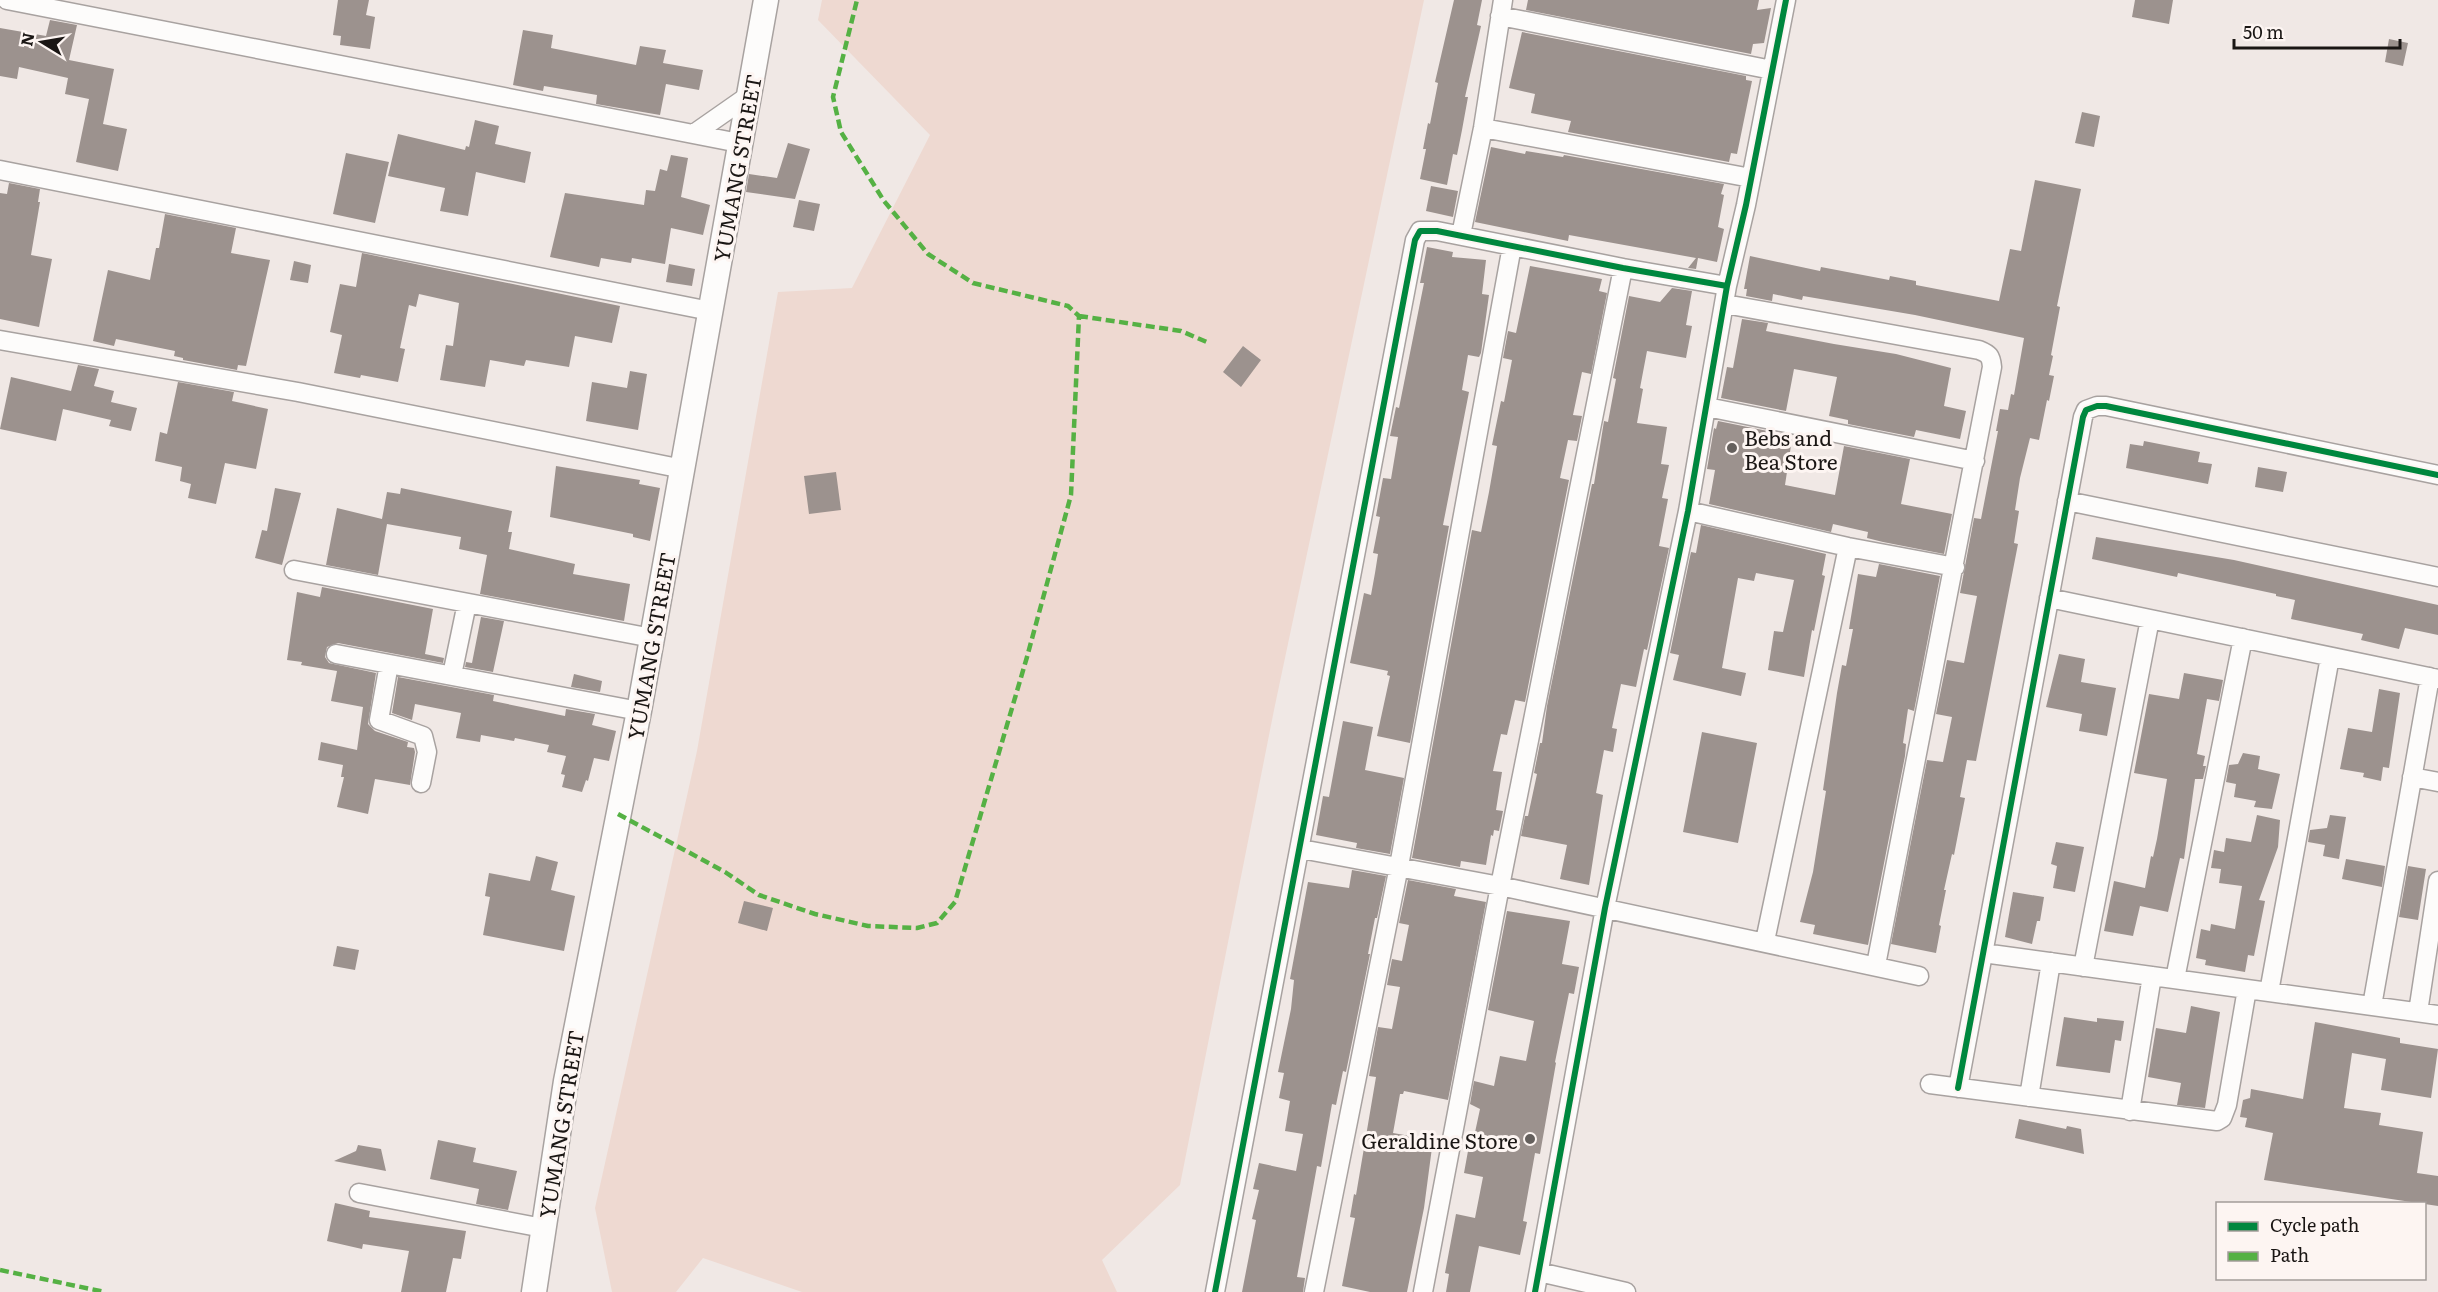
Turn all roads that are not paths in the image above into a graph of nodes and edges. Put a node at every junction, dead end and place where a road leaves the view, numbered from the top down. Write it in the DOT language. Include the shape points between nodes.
graph roads {
  1 [pos="7,0"];
  2 [pos="766,0"];
  3 [pos="1786,0"];
  4 [pos="1502,8"];
  5 [pos="1773,70"];
  6 [pos="748,96"];
  7 [pos="1483,128"];
  8 [pos="695,133"];
  9 [pos="739,143"];
  10 [pos="0,170"];
  11 [pos="1751,178"];
  12 [pos="1461,236"];
  13 [pos="1512,246"];
  14 [pos="1623,268"];
  15 [pos="1726,295"];
  16 [pos="710,311"];
  17 [pos="0,340"];
  18 [pos="1707,406"];
  19 [pos="1975,461"];
  20 [pos="683,469"];
  21 [pos="2438,475"];
  22 [pos="2067,501"];
  23 [pos="1688,511"];
  24 [pos="1848,547"];
  25 [pos="1955,567"];
  26 [pos="294,570"];
  27 [pos="2438,577"];
  28 [pos="2049,598"];
  29 [pos="467,603"];
  30 [pos="2150,619"];
  31 [pos="652,638"];
  32 [pos="2243,638"];
  33 [pos="336,654"];
  34 [pos="2330,657"];
  35 [pos="389,664"];
  36 [pos="452,675"];
  37 [pos="2434,678"];
  38 [pos="639,711"];
  39 [pos="2412,777"];
  40 [pos="2438,782"];
  41 [pos="421,783"];
  42 [pos="1301,849"];
  43 [pos="1399,866"];
  44 [pos="2438,881"];
  45 [pos="1500,886"];
  46 [pos="1605,908"];
  47 [pos="1765,941"];
  48 [pos="1983,953"];
  49 [pos="2051,962"];
  50 [pos="1876,965"];
  51 [pos="2083,966"];
  52 [pos="1919,976"];
  53 [pos="2152,976"];
  54 [pos="2175,979"];
  55 [pos="2247,989"];
  56 [pos="2269,992"];
  57 [pos="2372,1006"];
  58 [pos="2418,1012"];
  59 [pos="2438,1015"];
  60 [pos="1930,1084"];
  61 [pos="1958,1088"];
  62 [pos="2029,1097"];
  63 [pos="2130,1111"];
  64 [pos="359,1193"];
  65 [pos="543,1228"];
  66 [pos="1539,1272"];
  67 [pos="534,1292"];
  68 [pos="1215,1292"];
  69 [pos="1314,1292"];
  70 [pos="1423,1292"];
  71 [pos="1535,1292"];
  72 [pos="1626,1292"];
  1 -- 8 [label="street"];
  2 -- 6 [label="main road, YUMANG STREET"];
  3 -- 5 [label="street"];
  4 -- 5 [label="street"];
  4 -- 7 [label="street"];
  5 -- 11 [label="street"];
  6 -- 8 [label="street"];
  6 -- 9 [label="main road, YUMANG STREET"];
  7 -- 11 [label="street"];
  7 -- 12 [label="street"];
  8 -- 9 [label="street"];
  9 -- 16 [label="main road, YUMANG STREET"];
  10 -- 16 [label="street"];
  11 -- 15 [label="street"];
  12 -- 13 [label="street"];
  12 -- 42 [label="street" via="1429,230 1420,231 1415,240"];
  13 -- 14 [label="street"];
  13 -- 43 [label="street"];
  14 -- 15 [label="street"];
  14 -- 45 [label="street"];
  15 -- 18 [label="street"];
  15 -- 19 [label="street" via="1988,353 1992,367"];
  16 -- 20 [label="main road, YUMANG STREET"];
  17 -- 20 [label="street" via="298,392"];
  18 -- 19 [label="street"];
  18 -- 23 [label="street"];
  19 -- 25 [label="street"];
  20 -- 31 [label="main road, YUMANG STREET"];
  21 -- 22 [label="street" via="2097,406 2086,410 2083,417"];
  22 -- 27 [label="street"];
  22 -- 28 [label="street"];
  23 -- 24 [label="street"];
  23 -- 46 [label="street"];
  24 -- 25 [label="street"];
  24 -- 47 [label="street"];
  25 -- 50 [label="street"];
  26 -- 29 [label="street"];
  28 -- 30 [label="street"];
  28 -- 48 [label="street"];
  29 -- 31 [label="street"];
  29 -- 36 [label="street"];
  30 -- 32 [label="street"];
  30 -- 51 [label="street"];
  31 -- 38 [label="main road, YUMANG STREET"];
  32 -- 34 [label="street"];
  32 -- 54 [label="street"];
  33 -- 35 [label="street"];
  34 -- 37 [label="street"];
  34 -- 56 [label="street"];
  35 -- 36 [label="street"];
  35 -- 41 [label="street" via="380,720 423,736 427,752"];
  36 -- 38 [label="street"];
  37 -- 39 [label="street"];
  38 -- 65 [label="main road, YUMANG STREET" via="583,984"];
  39 -- 40 [label="street"];
  39 -- 57 [label="street"];
  42 -- 43 [label="street"];
  42 -- 68 [label="street"];
  43 -- 45 [label="street"];
  43 -- 69 [label="street"];
  44 -- 58 [label="street"];
  45 -- 46 [label="street"];
  45 -- 70 [label="street"];
  46 -- 47 [label="street"];
  46 -- 66 [label="street"];
  47 -- 50 [label="street"];
  48 -- 49 [label="street"];
  48 -- 61 [label="street"];
  49 -- 51 [label="street"];
  49 -- 62 [label="street"];
  50 -- 52 [label="street"];
  51 -- 53 [label="street"];
  53 -- 54 [label="street"];
  53 -- 63 [label="street"];
  54 -- 55 [label="street"];
  55 -- 56 [label="street"];
  55 -- 63 [label="street" via="2222,1118 2210,1121"];
  56 -- 57 [label="street"];
  57 -- 58 [label="street"];
  58 -- 59 [label="street"];
  60 -- 61 [label="street"];
  61 -- 62 [label="street"];
  62 -- 63 [label="street"];
  64 -- 65 [label="street"];
  65 -- 67 [label="main road, YUMANG STREET"];
  66 -- 71 [label="street"];
  66 -- 72 [label="street"];
}
